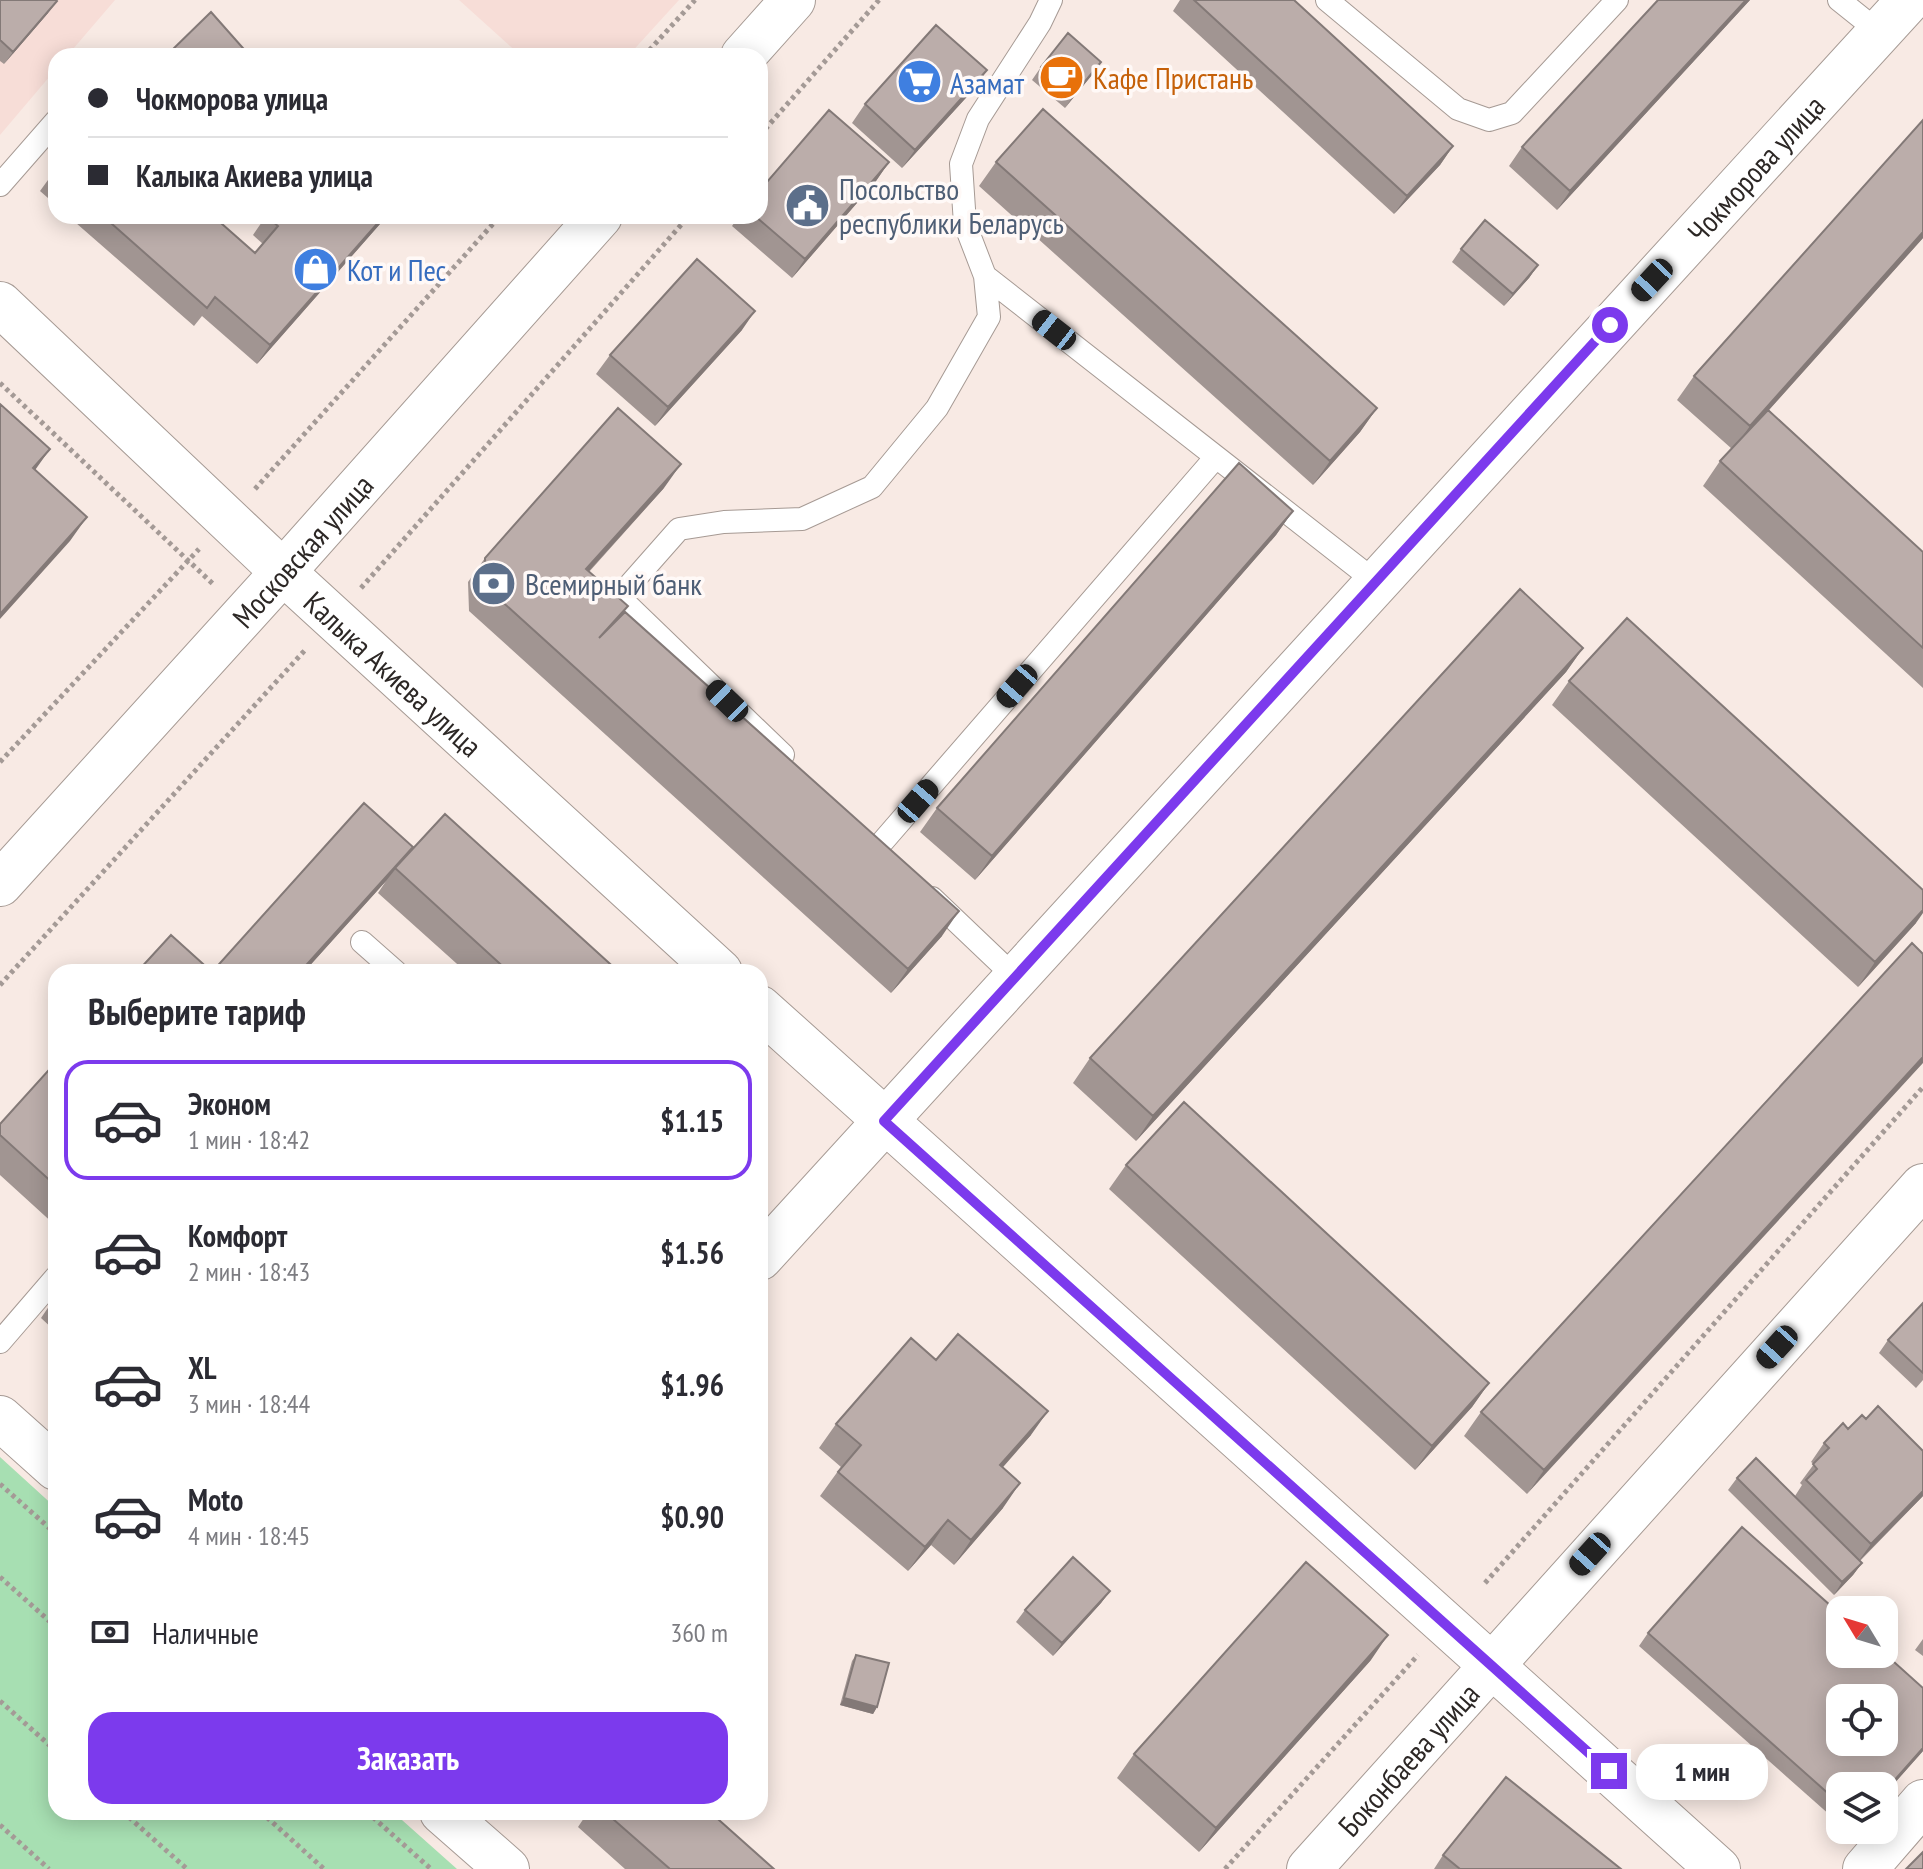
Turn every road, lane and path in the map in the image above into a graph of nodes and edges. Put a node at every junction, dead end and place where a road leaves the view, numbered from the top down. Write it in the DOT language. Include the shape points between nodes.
graph roads {
  1 [pos="695,0"];
  2 [pos="793,0"];
  3 [pos="879,0"];
  4 [pos="1051,0"];
  5 [pos="1327,0"];
  6 [pos="1617,0"];
  7 [pos="1839,0"];
  8 [pos="1909,0"];
  9 [pos="1879,32"];
  10 [pos="651,48"];
  11 [pos="750,48"];
  12 [pos="768,126"];
  13 [pos="48,130"];
  14 [pos="0,185"];
  15 [pos="593,224"];
  16 [pos="985,276"];
  17 [pos="0,304"];
  18 [pos="0,383"];
  19 [pos="1216,457"];
  20 [pos="283,572"];
  21 [pos="1376,582"];
  22 [pos="213,584"];
  23 [pos="799,771"];
  24 [pos="878,847"];
  25 [pos="912,879"];
  26 [pos="0,884"];
  27 [pos="362,942"];
  28 [pos="387,964"];
  29 [pos="711,964"];
  30 [pos="1015,977"];
  31 [pos="768,1015"];
  32 [pos="1923,1087"];
  33 [pos="884,1121"];
  34 [pos="1923,1186"];
  35 [pos="768,1249"];
  36 [pos="48,1286"];
  37 [pos="0,1342"];
  38 [pos="0,1418"];
  39 [pos="48,1461"];
  40 [pos="0,1484"];
  41 [pos="48,1527"];
  42 [pos="0,1577"];
  43 [pos="1485,1583"];
  44 [pos="48,1620"];
  45 [pos="1427,1645"];
  46 [pos="1489,1666"];
  47 [pos="0,1701"];
  48 [pos="48,1744"];
  49 [pos="1923,1802"];
  50 [pos="132,1820"];
  51 [pos="270,1820"];
  52 [pos="376,1820"];
  53 [pos="451,1820"];
  54 [pos="0,1825"];
  55 [pos="49,1869"];
  56 [pos="187,1869"];
  57 [pos="324,1869"];
  58 [pos="431,1869"];
  59 [pos="507,1869"];
  60 [pos="1225,1869"];
  61 [pos="1309,1869"];
  62 [pos="1718,1869"];
  63 [pos="1865,1869"];
  1 -- 10 [label="path"];
  2 -- 11 [label="street"];
  3 -- 12 [label="path"];
  4 -- 16 [label="lane" via="978,119 961,164 965,224"];
  5 -- 6 [label="lane" via="1458,109 1489,120 1512,113"];
  7 -- 9 [label="lane"];
  8 -- 9 [label="street, Чокморова улица"];
  9 -- 21 [label="street, Чокморова улица"];
  13 -- 14 [label="lane"];
  15 -- 20 [label="street, Московская улица"];
  16 -- 19 [label="lane"];
  16 -- 23 [label="lane" via="989,317 937,408 872,487 802,519 679,529 619,597"];
  17 -- 20 [label="street, Калыка Акиева улица"];
  18 -- 22 [label="path"];
  19 -- 21 [label="lane"];
  19 -- 24 [label="lane"];
  20 -- 26 [label="street, Московская улица"];
  20 -- 29 [label="street, Калыка Акиева улица"];
  21 -- 30 [label="street, Чокморова улица"];
  25 -- 30 [label="lane"];
  27 -- 28 [label="lane"];
  30 -- 33 [label="street, Чокморова улица"];
  31 -- 33 [label="street"];
  32 -- 43 [label="path"];
  33 -- 35 [label="street, Чокморова улица"];
  33 -- 46 [label="street"];
  34 -- 46 [label="street, Боконбаева улица"];
  36 -- 37 [label="lane"];
  38 -- 39 [label="street"];
  40 -- 41 [label="path"];
  42 -- 44 [label="path"];
  45 -- 60 [label="path"];
  46 -- 61 [label="street, Боконбаева улица"];
  46 -- 62 [label="street"];
  47 -- 48 [label="path"];
  49 -- 63 [label="street"];
  50 -- 56 [label="path"];
  51 -- 57 [label="path"];
  52 -- 58 [label="path"];
  53 -- 59 [label="street"];
  54 -- 55 [label="path"];
}
